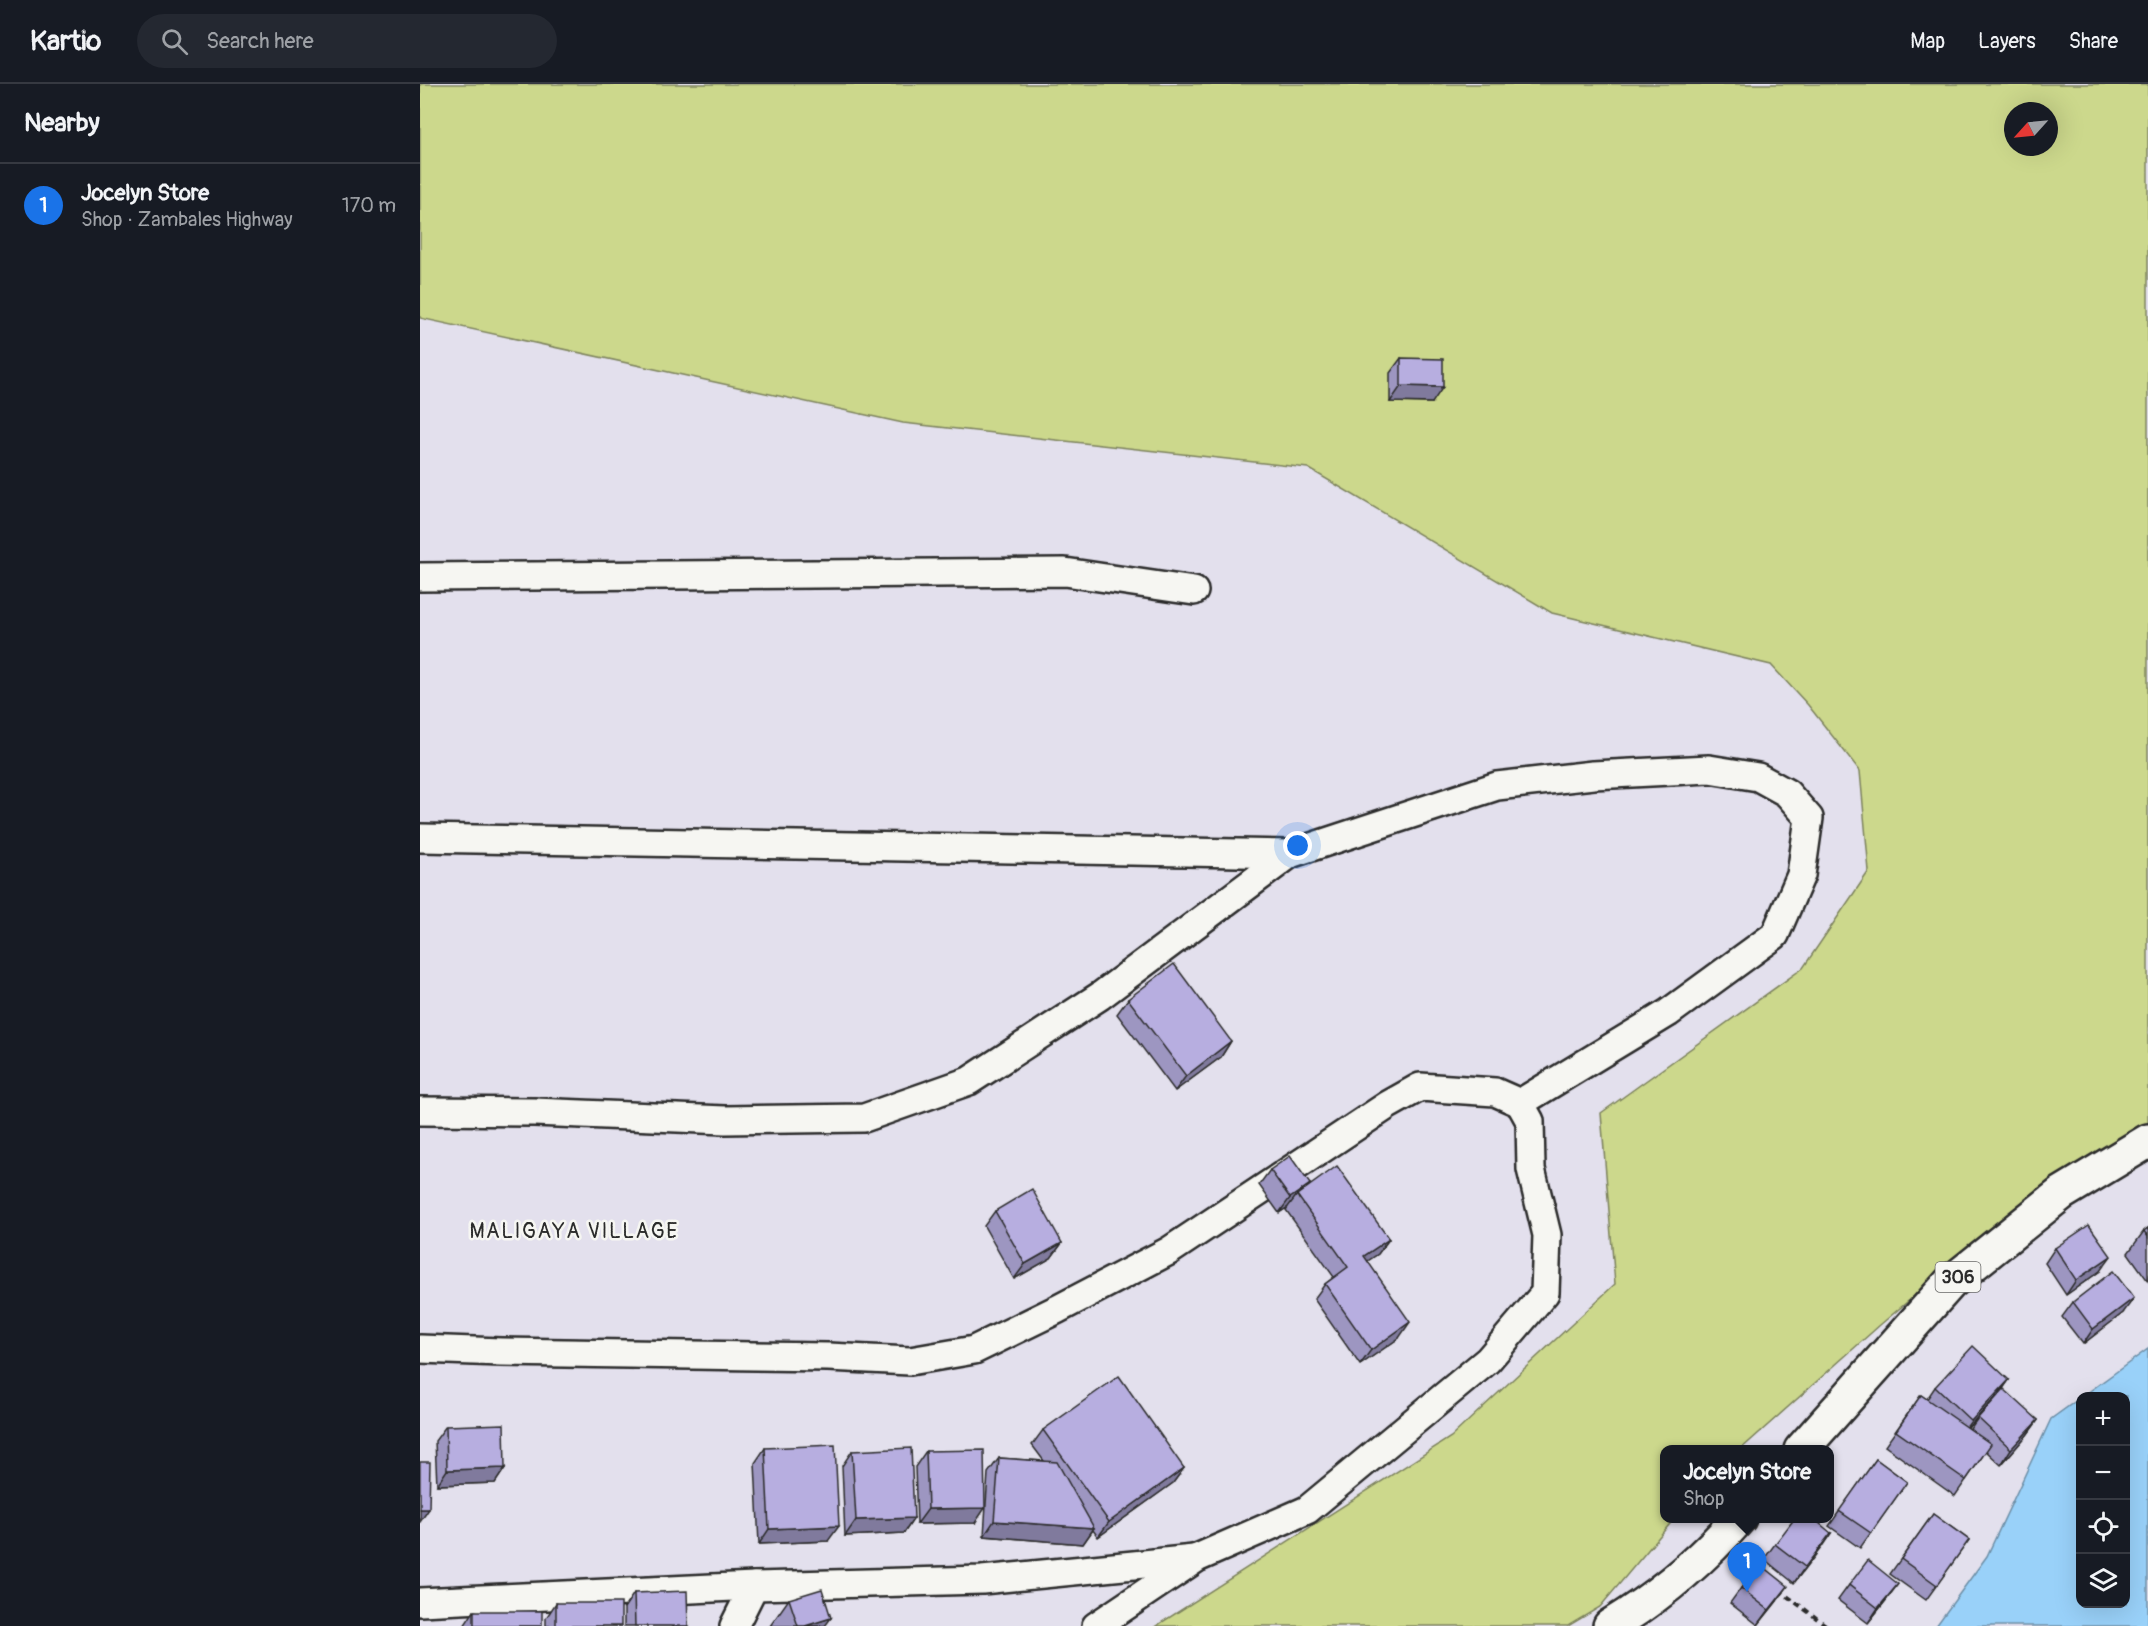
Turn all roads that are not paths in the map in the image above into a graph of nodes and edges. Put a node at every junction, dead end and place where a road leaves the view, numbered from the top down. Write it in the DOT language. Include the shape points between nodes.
graph roads {
  1 [pos="420,578"];
  2 [pos="1194,591"];
  3 [pos="420,838"];
  4 [pos="1290,854"];
  5 [pos="1520,1103"];
  6 [pos="420,1111"];
  7 [pos="2148,1141"];
  8 [pos="420,1349"];
  9 [pos="1805,1445"];
  10 [pos="1735,1523"];
  11 [pos="1197,1558"];
  12 [pos="754,1586"];
  13 [pos="420,1602"];
  14 [pos="734,1626"];
  15 [pos="1096,1626"];
  16 [pos="1610,1626"];
  1 -- 2 [label="street" via="1065,572"];
  3 -- 4 [label="street"];
  4 -- 5 [label="street" via="1497,786 1593,775 1709,769 1758,777 1787,793 1809,818 1801,875 1775,935 1668,1013"];
  4 -- 6 [label="street" via="1100,996 969,1081 864,1118 725,1120"];
  5 -- 8 [label="street" via="1495,1092 1420,1087 1169,1251 974,1350 910,1361"];
  5 -- 11 [label="street" via="1530,1121 1531,1169 1547,1234 1545,1293 1488,1360 1307,1510"];
  7 -- 9 [label="main road, 306" via="2062,1193 1950,1283"];
  10 -- 16 [label="main road" via="1716,1544 1640,1608"];
  11 -- 12 [label="street" via="982,1580"];
  11 -- 15 [label="street"];
  12 -- 13 [label="street"];
  12 -- 14 [label="street"];
}
